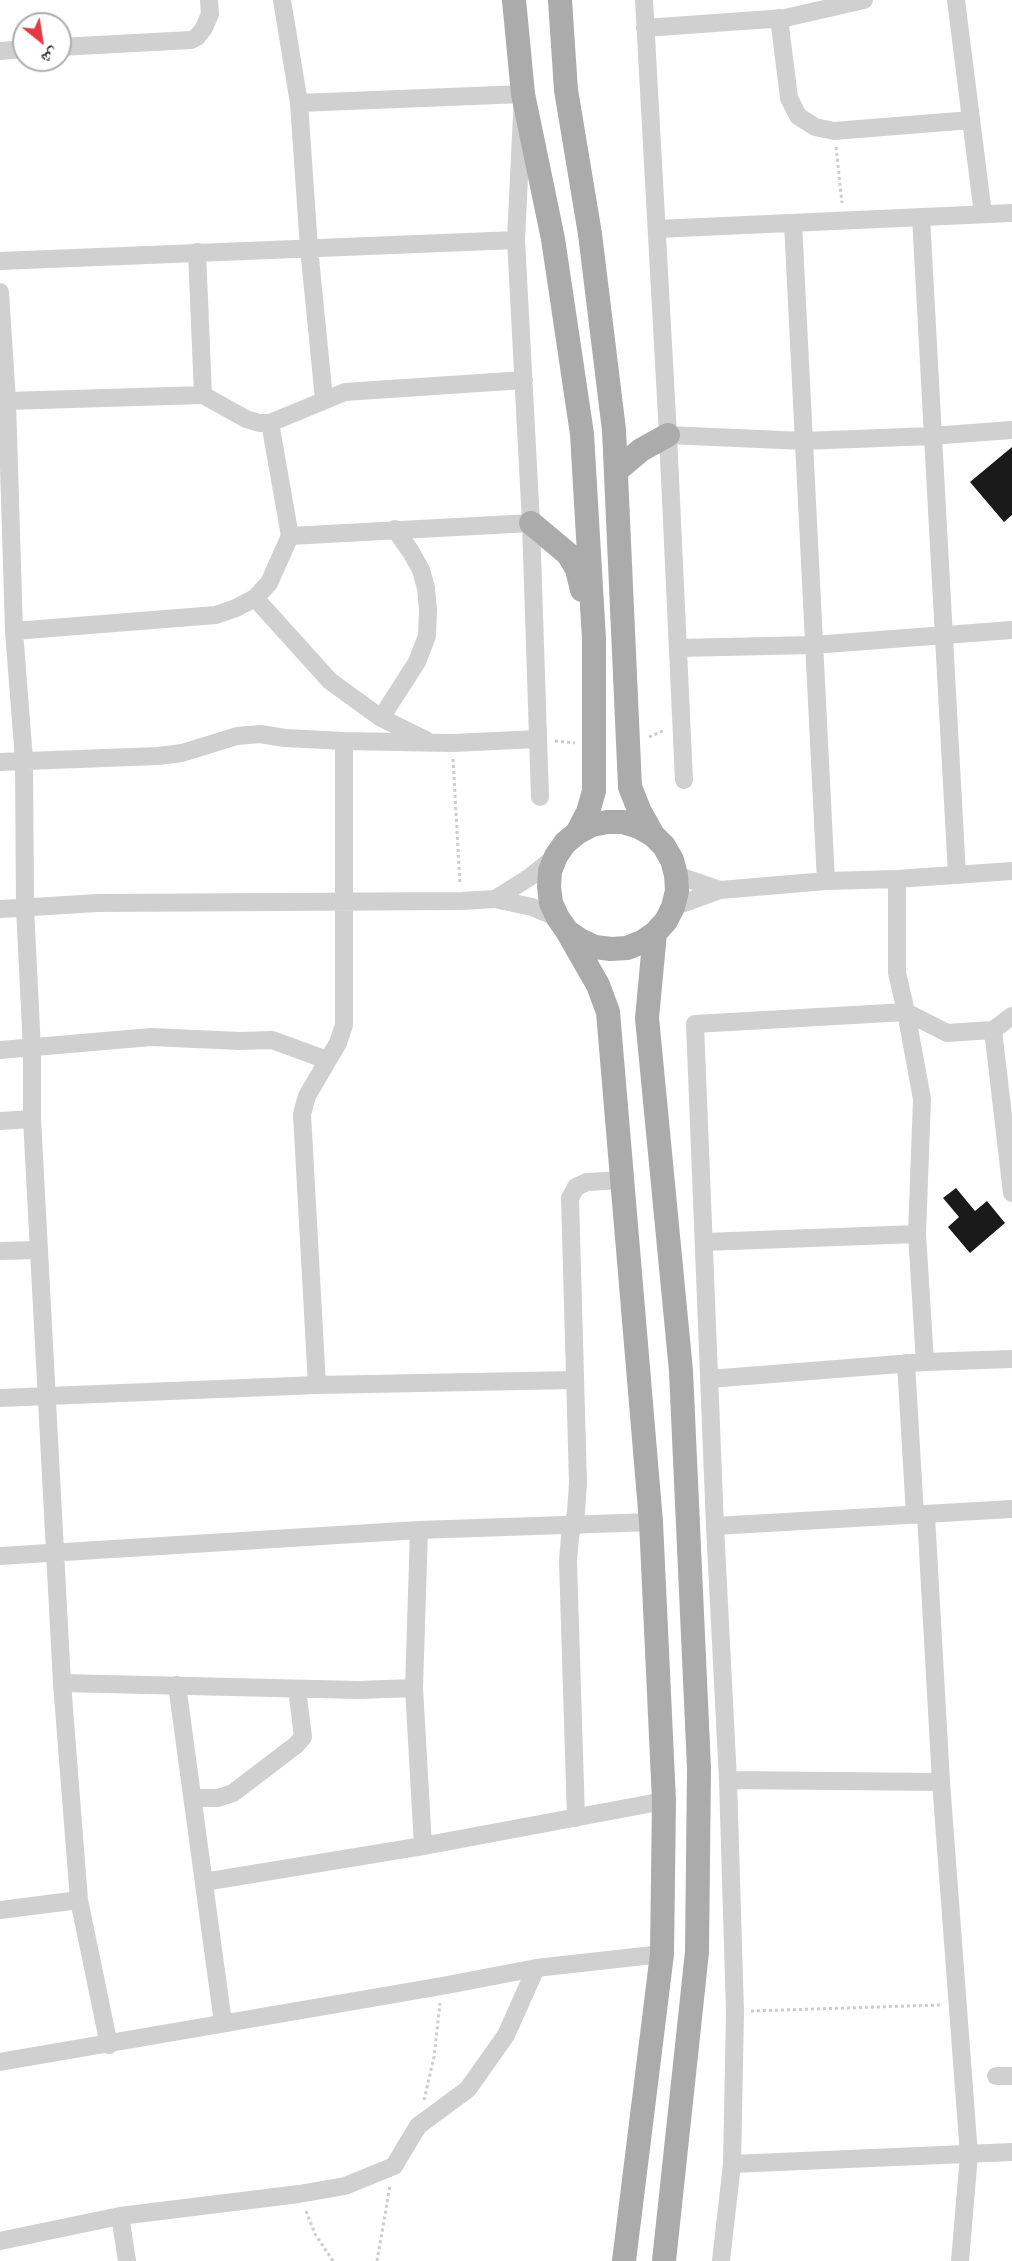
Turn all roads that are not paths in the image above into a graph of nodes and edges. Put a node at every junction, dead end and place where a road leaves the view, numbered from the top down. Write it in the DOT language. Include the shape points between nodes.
graph roads {
  1 [pos="208,0"];
  2 [pos="282,0"];
  3 [pos="514,0"];
  4 [pos="560,0"];
  5 [pos="644,0"];
  6 [pos="864,0"];
  7 [pos="956,0"];
  8 [pos="779,18"];
  9 [pos="645,28"];
  10 [pos="72,46"];
  11 [pos="523,94"];
  12 [pos="299,103"];
  13 [pos="971,120"];
  14 [pos="1012,213"];
  15 [pos="983,214"];
  16 [pos="921,217"];
  17 [pos="793,223"];
  18 [pos="657,229"];
  19 [pos="516,240"];
  20 [pos="309,248"];
  21 [pos="196,252"];
  22 [pos="0,261"];
  23 [pos="0,292"];
  24 [pos="524,380"];
  25 [pos="203,395"];
  26 [pos="324,399"];
  27 [pos="7,401"];
  28 [pos="270,423"];
  29 [pos="1012,430"];
  30 [pos="668,435"];
  31 [pos="931,436"];
  32 [pos="804,441"];
  33 [pos="616,471"];
  34 [pos="531,523"];
  35 [pos="395,529"];
  36 [pos="290,536"];
  37 [pos="255,598"];
  38 [pos="7,609"];
  39 [pos="1012,630"];
  40 [pos="14,631"];
  41 [pos="943,634"];
  42 [pos="594,639"];
  43 [pos="813,645"];
  44 [pos="679,648"];
  45 [pos="381,718"];
  46 [pos="538,739"];
  47 [pos="344,741"];
  48 [pos="430,743"];
  49 [pos="24,760"];
  50 [pos="0,762"];
  51 [pos="684,780"];
  52 [pos="540,797"];
  53 [pos="577,832"];
  54 [pos="653,835"];
  55 [pos="556,856"];
  56 [pos="1012,871"];
  57 [pos="676,875"];
  58 [pos="957,875"];
  59 [pos="897,879"];
  60 [pos="826,881"];
  61 [pos="720,890"];
  62 [pos="495,899"];
  63 [pos="343,902"];
  64 [pos="673,907"];
  65 [pos="25,908"];
  66 [pos="0,909"];
  67 [pos="563,924"];
  68 [pos="655,933"];
  69 [pos="906,1012"];
  70 [pos="1012,1016"];
  71 [pos="993,1030"];
  72 [pos="32,1049"];
  73 [pos="0,1050"];
  74 [pos="327,1060"];
  75 [pos="32,1119"];
  76 [pos="0,1121"];
  77 [pos="623,1180"];
  78 [pos="1012,1192"];
  79 [pos="917,1234"];
  80 [pos="705,1242"];
  81 [pos="38,1250"];
  82 [pos="0,1251"];
  83 [pos="1012,1359"];
  84 [pos="925,1362"];
  85 [pos="906,1363"];
  86 [pos="709,1379"];
  87 [pos="575,1380"];
  88 [pos="317,1385"];
  89 [pos="48,1395"];
  90 [pos="0,1398"];
  91 [pos="1012,1509"];
  92 [pos="921,1515"];
  93 [pos="651,1522"];
  94 [pos="573,1526"];
  95 [pos="715,1526"];
  96 [pos="419,1530"];
  97 [pos="56,1554"];
  98 [pos="0,1556"];
  99 [pos="62,1683"];
  100 [pos="177,1685"];
  101 [pos="414,1688"];
  102 [pos="297,1689"];
  103 [pos="728,1780"];
  104 [pos="941,1782"];
  105 [pos="193,1798"];
  106 [pos="664,1801"];
  107 [pos="576,1818"];
  108 [pos="423,1846"];
  109 [pos="204,1882"];
  110 [pos="79,1900"];
  111 [pos="0,1910"];
  112 [pos="662,1954"];
  113 [pos="536,1968"];
  114 [pos="223,2023"];
  115 [pos="109,2045"];
  116 [pos="0,2062"];
  117 [pos="1012,2152"];
  118 [pos="969,2155"];
  119 [pos="732,2164"];
  120 [pos="120,2216"];
  121 [pos="0,2241"];
  122 [pos="127,2261"];
  123 [pos="624,2261"];
  124 [pos="664,2261"];
  125 [pos="721,2261"];
  126 [pos="960,2261"];
  1 -- 10 [label="street" via="210,14 204,28 192,40"];
  2 -- 12 [label="street"];
  3 -- 11 [label="main road"];
  4 -- 33 [label="main road" via="566,90 590,234"];
  5 -- 9 [label="street"];
  6 -- 8 [label="street"];
  7 -- 13 [label="street"];
  8 -- 9 [label="street"];
  8 -- 13 [label="street" via="789,98 798,116 815,127 834,130"];
  9 -- 18 [label="street"];
  11 -- 12 [label="street"];
  11 -- 19 [label="street"];
  11 -- 42 [label="main road" via="553,239 582,434"];
  12 -- 20 [label="street"];
  13 -- 15 [label="street"];
  14 -- 15 [label="street"];
  15 -- 16 [label="street"];
  16 -- 17 [label="street"];
  16 -- 31 [label="street"];
  17 -- 18 [label="street"];
  17 -- 32 [label="street"];
  18 -- 30 [label="street"];
  19 -- 20 [label="street"];
  19 -- 24 [label="street"];
  20 -- 21 [label="street"];
  20 -- 26 [label="street"];
  21 -- 22 [label="street"];
  21 -- 25 [label="street"];
  23 -- 27 [label="street"];
  24 -- 26 [label="street" via="345,392"];
  24 -- 34 [label="street"];
  25 -- 27 [label="street"];
  25 -- 28 [label="street" via="246,419"];
  26 -- 28 [label="street"];
  27 -- 38 [label="street"];
  28 -- 36 [label="street"];
  29 -- 31 [label="street"];
  30 -- 32 [label="street"];
  30 -- 33 [label="main road" via="641,450"];
  30 -- 44 [label="street"];
  31 -- 32 [label="street"];
  31 -- 41 [label="street"];
  32 -- 43 [label="street"];
  33 -- 54 [label="main road" via="630,787"];
  34 -- 35 [label="street"];
  34 -- 42 [label="main road" via="573,561"];
  34 -- 46 [label="street"];
  35 -- 36 [label="street"];
  35 -- 45 [label="street" via="421,570 428,610 427,636 417,662"];
  36 -- 37 [label="street" via="269,583"];
  37 -- 40 [label="street" via="216,615"];
  37 -- 45 [label="street" via="330,681"];
  38 -- 40 [label="street"];
  39 -- 41 [label="street"];
  40 -- 49 [label="street"];
  41 -- 43 [label="street"];
  41 -- 58 [label="street"];
  42 -- 53 [label="main road" via="594,791"];
  43 -- 44 [label="street"];
  43 -- 60 [label="street"];
  44 -- 51 [label="street"];
  45 -- 48 [label="street"];
  46 -- 48 [label="street"];
  46 -- 52 [label="street"];
  47 -- 48 [label="street"];
  47 -- 49 [label="street" via="260,734 237,736 170,755"];
  47 -- 63 [label="street"];
  49 -- 50 [label="street"];
  49 -- 65 [label="street"];
  53 -- 54 [label="main road" via="592,825 623,822"];
  53 -- 55 [label="main road"];
  54 -- 57 [label="main road" via="668,853"];
  55 -- 62 [label="street"];
  55 -- 67 [label="main road" via="549,887 551,903"];
  56 -- 58 [label="street"];
  57 -- 61 [label="street"];
  57 -- 64 [label="main road"];
  58 -- 59 [label="street"];
  59 -- 60 [label="street"];
  59 -- 69 [label="street" via="897,973"];
  60 -- 61 [label="street"];
  61 -- 64 [label="street"];
  62 -- 63 [label="street"];
  62 -- 67 [label="street" via="532,907"];
  63 -- 65 [label="street" via="97,903"];
  63 -- 74 [label="street" via="344,1025"];
  64 -- 68 [label="main road"];
  65 -- 66 [label="street"];
  65 -- 72 [label="street"];
  67 -- 68 [label="main road" via="580,940 611,949 627,948"];
  67 -- 77 [label="main road" via="598,985 608,1012"];
  68 -- 124 [label="main road" via="647,1018 681,1371 699,1768 697,1952"];
  69 -- 71 [label="street" via="947,1033"];
  69 -- 79 [label="street" via="922,1099"];
  69 -- 80 [label="street" via="695,1024"];
  70 -- 71 [label="street"];
  71 -- 78 [label="street"];
  72 -- 73 [label="street"];
  72 -- 74 [label="street" via="151,1037 273,1040"];
  72 -- 75 [label="street"];
  74 -- 88 [label="street" via="307,1096 302,1114"];
  75 -- 76 [label="street"];
  75 -- 81 [label="street"];
  77 -- 87 [label="street" via="587,1182 576,1187 570,1198"];
  77 -- 93 [label="main road"];
  79 -- 80 [label="street"];
  79 -- 84 [label="street"];
  80 -- 86 [label="street"];
  81 -- 82 [label="street"];
  81 -- 89 [label="street"];
  83 -- 84 [label="street"];
  84 -- 85 [label="street"];
  85 -- 86 [label="street"];
  85 -- 92 [label="street"];
  86 -- 95 [label="street"];
  87 -- 88 [label="street"];
  87 -- 94 [label="street" via="578,1491"];
  88 -- 89 [label="street"];
  89 -- 90 [label="street"];
  89 -- 97 [label="street"];
  91 -- 92 [label="street"];
  92 -- 95 [label="street"];
  92 -- 104 [label="street"];
  93 -- 94 [label="street"];
  93 -- 106 [label="main road"];
  94 -- 96 [label="street"];
  94 -- 107 [label="street" via="568,1561"];
  95 -- 103 [label="street"];
  96 -- 97 [label="street"];
  96 -- 101 [label="street"];
  97 -- 98 [label="street"];
  97 -- 99 [label="street"];
  99 -- 100 [label="street"];
  99 -- 110 [label="street"];
  100 -- 102 [label="street"];
  100 -- 105 [label="street"];
  101 -- 102 [label="street"];
  101 -- 108 [label="street"];
  102 -- 105 [label="street" via="303,1737 296,1745 233,1793"];
  103 -- 104 [label="street"];
  103 -- 119 [label="street" via="735,2012"];
  104 -- 118 [label="street"];
  105 -- 109 [label="street"];
  106 -- 107 [label="street"];
  106 -- 112 [label="main road"];
  107 -- 108 [label="street"];
  108 -- 109 [label="street"];
  109 -- 114 [label="street"];
  110 -- 111 [label="street"];
  110 -- 115 [label="street"];
  112 -- 113 [label="street"];
  112 -- 123 [label="main road"];
  113 -- 114 [label="street"];
  113 -- 120 [label="street" via="507,2035 468,2089 418,2126 394,2166 345,2186"];
  114 -- 115 [label="street"];
  115 -- 116 [label="street"];
  117 -- 118 [label="street"];
  118 -- 119 [label="street"];
  118 -- 126 [label="street"];
  119 -- 125 [label="street"];
  120 -- 121 [label="street"];
  120 -- 122 [label="street"];
}
